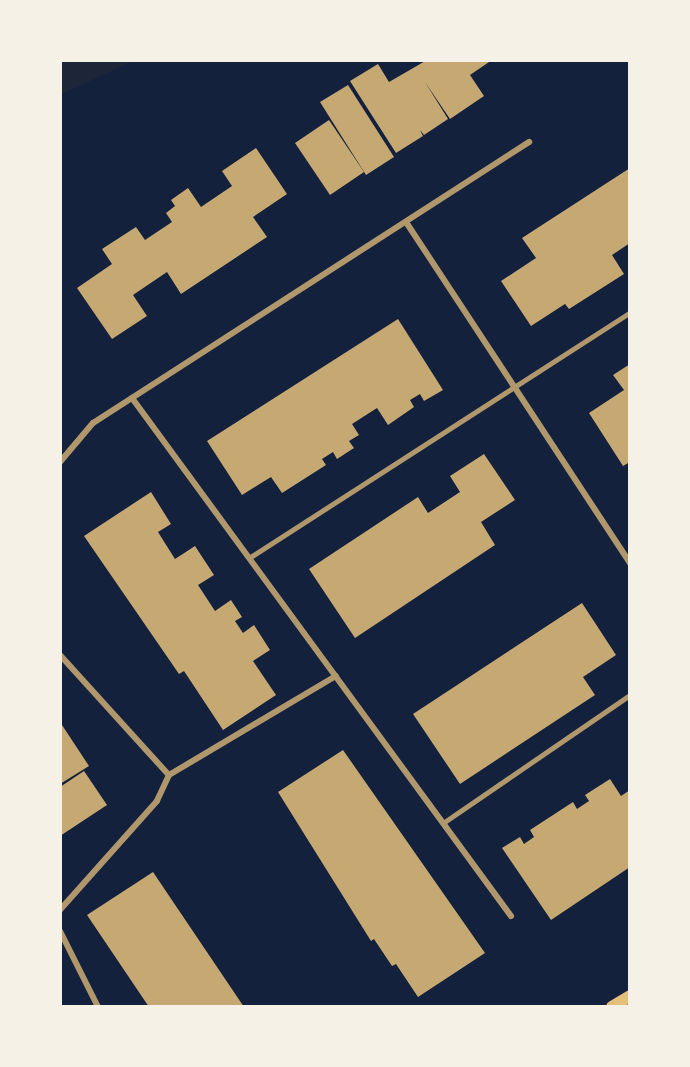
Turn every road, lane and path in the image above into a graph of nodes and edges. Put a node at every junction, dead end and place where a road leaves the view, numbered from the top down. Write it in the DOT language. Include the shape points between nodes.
graph roads {
  1 [pos="529,142"];
  2 [pos="406,222"];
  3 [pos="630,312"];
  4 [pos="514,386"];
  5 [pos="132,398"];
  6 [pos="60,462"];
  7 [pos="249,558"];
  8 [pos="630,563"];
  9 [pos="60,655"];
  10 [pos="336,676"];
  11 [pos="630,695"];
  12 [pos="169,775"];
  13 [pos="443,823"];
  14 [pos="60,910"];
  15 [pos="511,916"];
  16 [pos="60,931"];
  17 [pos="630,996"];
  18 [pos="98,1007"];
  19 [pos="612,1007"];
  1 -- 2 [label="street"];
  2 -- 4 [label="street"];
  2 -- 5 [label="street"];
  3 -- 4 [label="lane"];
  4 -- 7 [label="lane"];
  4 -- 8 [label="street"];
  5 -- 6 [label="street" via="93,423"];
  5 -- 7 [label="street"];
  7 -- 10 [label="street"];
  9 -- 12 [label="street"];
  10 -- 12 [label="street"];
  10 -- 13 [label="street"];
  11 -- 13 [label="lane"];
  12 -- 14 [label="street" via="157,801"];
  13 -- 15 [label="street"];
  16 -- 18 [label="street"];
  17 -- 19 [label="main road"];
}
